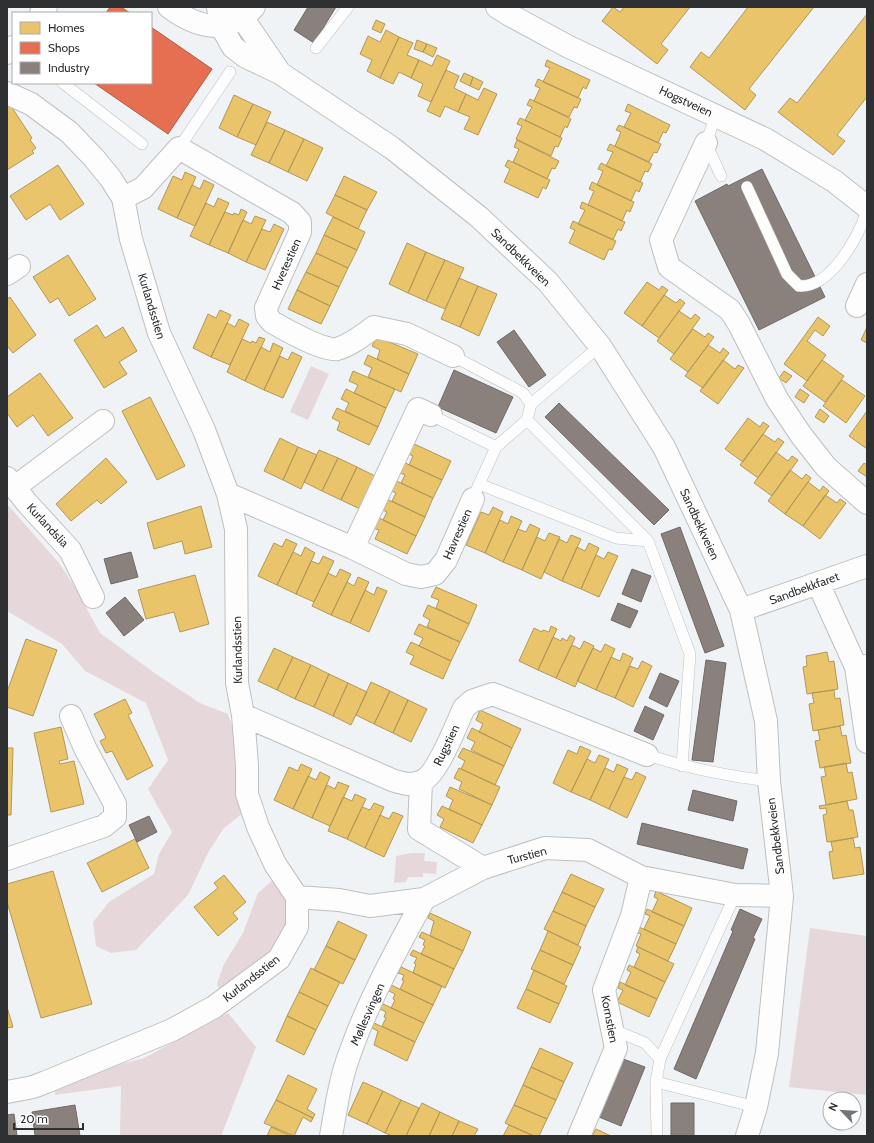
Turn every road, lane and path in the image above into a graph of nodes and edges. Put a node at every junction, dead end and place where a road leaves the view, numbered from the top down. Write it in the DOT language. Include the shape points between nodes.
graph roads {
  1 [pos="169,7"];
  2 [pos="348,7"];
  3 [pos="498,7"];
  4 [pos="244,11"];
  5 [pos="220,17"];
  6 [pos="316,48"];
  7 [pos="230,72"];
  8 [pos="280,73"];
  9 [pos="64,84"];
  10 [pos="7,93"];
  11 [pos="716,115"];
  12 [pos="706,143"];
  13 [pos="142,144"];
  14 [pos="179,148"];
  15 [pos="720,176"];
  16 [pos="747,187"];
  17 [pos="123,198"];
  18 [pos="867,207"];
  19 [pos="867,211"];
  20 [pos="867,284"];
  21 [pos="857,306"];
  22 [pos="600,346"];
  23 [pos="453,356"];
  24 [pos="531,404"];
  25 [pos="431,415"];
  26 [pos="527,420"];
  27 [pos="103,421"];
  28 [pos="496,447"];
  29 [pos="11,482"];
  30 [pos="476,491"];
  31 [pos="228,494"];
  32 [pos="867,503"];
  33 [pos="648,540"];
  34 [pos="354,548"];
  35 [pos="867,566"];
  36 [pos="818,583"];
  37 [pos="93,597"];
  38 [pos="741,610"];
  39 [pos="861,666"];
  40 [pos="242,715"];
  41 [pos="71,716"];
  42 [pos="867,742"];
  43 [pos="647,755"];
  44 [pos="682,766"];
  45 [pos="769,781"];
  46 [pos="421,782"];
  47 [pos="7,859"];
  48 [pos="483,868"];
  49 [pos="642,876"];
  50 [pos="735,895"];
  51 [pos="782,896"];
  52 [pos="297,897"];
  53 [pos="424,899"];
  54 [pos="612,1029"];
  55 [pos="660,1058"];
  56 [pos="656,1082"];
  57 [pos="7,1092"];
  58 [pos="756,1107"];
  59 [pos="332,1136"];
  60 [pos="579,1136"];
  61 [pos="657,1136"];
  62 [pos="747,1136"];
  1 -- 5 [label="street, Sandbekkveien" via="198,23"];
  2 -- 6 [label="lane"];
  3 -- 11 [label="street, Hogstveien" via="569,47"];
  4 -- 5 [label="street, Sandbekkveien" via="233,24"];
  4 -- 8 [label="street, Sandbekkveien"];
  5 -- 8 [label="street, Sandbekkveien" via="233,47 246,57"];
  7 -- 14 [label="lane"];
  8 -- 22 [label="street, Sandbekkveien" via="392,148 479,217 548,282"];
  9 -- 13 [label="lane"];
  10 -- 17 [label="street, Kurlandsstien" via="31,104 69,132 94,158"];
  11 -- 12 [label="lane"];
  11 -- 18 [label="street, Hogstveien" via="765,139 834,181"];
  12 -- 15 [label="lane"];
  12 -- 32 [label="street" via="661,240 670,267 730,310 777,399 801,435 826,467"];
  14 -- 17 [label="street" via="143,188"];
  14 -- 23 [label="street, Hvetestien" via="292,213 300,222 300,232 266,308 267,316 272,322 315,344 336,350 350,344 374,327 407,334"];
  16 -- 19 [label="lane" via="787,274 799,286 818,280 842,260 860,230"];
  17 -- 31 [label="street, Kurlandsstien" via="131,239 159,333 204,430"];
  20 -- 21 [label="street"];
  22 -- 24 [label="lane"];
  22 -- 38 [label="street, Sandbekkveien" via="664,447"];
  23 -- 24 [label="lane" via="523,393"];
  24 -- 26 [label="lane"];
  25 -- 28 [label="lane"];
  25 -- 34 [label="street" via="418,409"];
  26 -- 28 [label="lane"];
  26 -- 33 [label="lane"];
  27 -- 29 [label="street"];
  28 -- 30 [label="lane"];
  29 -- 37 [label="street, Kurlandslia" via="70,550"];
  30 -- 33 [label="lane" via="616,538"];
  30 -- 34 [label="street, Havrestien" via="446,560 435,574 421,577 406,574"];
  31 -- 34 [label="street, Havrestien"];
  31 -- 40 [label="street, Kurlandsstien" via="236,529 237,683"];
  33 -- 44 [label="lane" via="690,654"];
  35 -- 36 [label="street, Sandbekkfaret"];
  36 -- 38 [label="street, Sandbekkfaret"];
  36 -- 39 [label="street"];
  38 -- 45 [label="street, Sandbekkveien" via="766,721"];
  39 -- 42 [label="street"];
  40 -- 46 [label="street" via="392,780 407,785"];
  40 -- 52 [label="street, Kurlandsstien" via="247,794 272,858"];
  41 -- 47 [label="street" via="115,804 115,817 104,826"];
  43 -- 44 [label="lane"];
  43 -- 46 [label="street, Rugstien" via="493,694 472,701 464,708 434,771"];
  44 -- 45 [label="lane"];
  45 -- 51 [label="street, Sandbekkveien"];
  46 -- 48 [label="street" via="419,829"];
  48 -- 49 [label="street, Turstien" via="545,848 588,850"];
  48 -- 53 [label="street, Turstien"];
  49 -- 50 [label="street, Turstien"];
  49 -- 54 [label="street, Kornstien" via="632,916 604,990"];
  50 -- 51 [label="street, Turstien"];
  50 -- 55 [label="lane"];
  51 -- 58 [label="street, Sandbekkveien" via="767,1053"];
  52 -- 53 [label="street, Turstien" via="339,900 370,906"];
  52 -- 57 [label="street, Kurlandsstien" via="297,927 279,959 214,1007 172,1030 46,1082"];
  53 -- 59 [label="street, Møllesvingen" via="382,978 349,1053"];
  54 -- 55 [label="lane" via="645,1043"];
  54 -- 60 [label="street, Kornstien" via="616,1048"];
  55 -- 56 [label="lane"];
  56 -- 58 [label="lane"];
  56 -- 61 [label="lane"];
  58 -- 62 [label="street, Sandbekkveien"];
}
